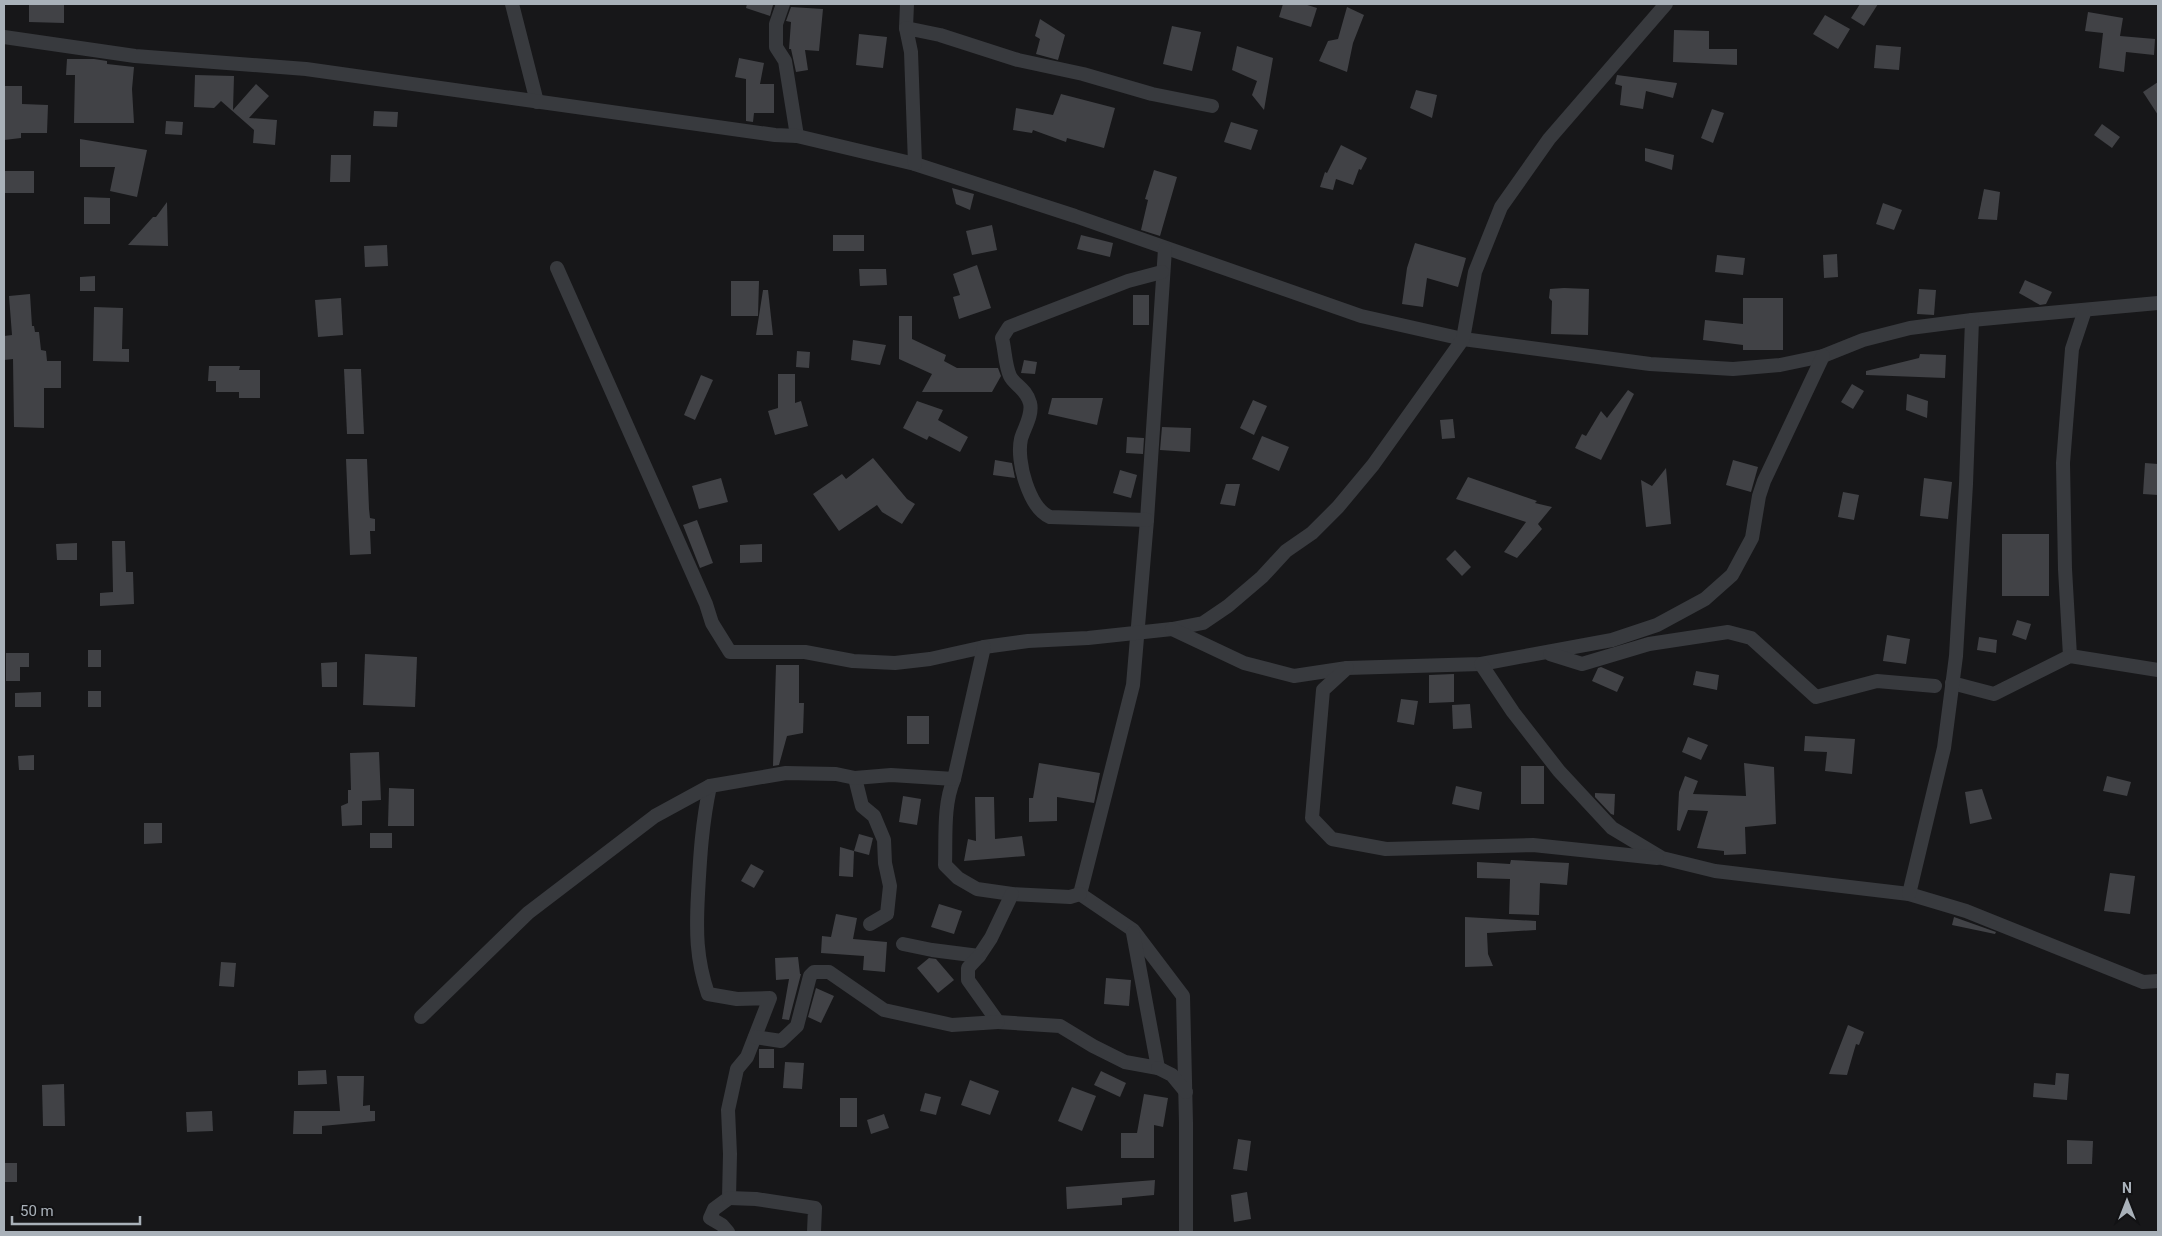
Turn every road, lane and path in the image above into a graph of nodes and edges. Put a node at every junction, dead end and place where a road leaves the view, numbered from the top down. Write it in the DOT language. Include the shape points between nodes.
graph roads {
  1 [pos="512,4"];
  2 [pos="783,4"];
  3 [pos="906,4"];
  4 [pos="1666,4"];
  5 [pos="906,28"];
  6 [pos="4,36"];
  7 [pos="537,102"];
  8 [pos="1212,106"];
  9 [pos="797,136"];
  10 [pos="915,164"];
  11 [pos="1165,249"];
  12 [pos="557,268"];
  13 [pos="1162,272"];
  14 [pos="2158,303"];
  15 [pos="2084,310"];
  16 [pos="1972,320"];
  17 [pos="1462,339"];
  18 [pos="1823,356"];
  19 [pos="1147,520"];
  20 [pos="1172,629"];
  21 [pos="1139,632"];
  22 [pos="984,647"];
  23 [pos="1547,653"];
  24 [pos="2070,656"];
  25 [pos="1481,664"];
  26 [pos="1347,668"];
  27 [pos="2158,670"];
  28 [pos="1952,682"];
  29 [pos="1935,686"];
  30 [pos="855,778"];
  31 [pos="954,779"];
  32 [pos="710,786"];
  33 [pos="1662,858"];
  34 [pos="1012,894"];
  35 [pos="1080,894"];
  36 [pos="1909,894"];
  37 [pos="870,924"];
  38 [pos="1133,930"];
  39 [pos="903,944"];
  40 [pos="979,956"];
  41 [pos="2158,981"];
  42 [pos="422,1017"];
  43 [pos="998,1022"];
  44 [pos="755,1037"];
  45 [pos="1158,1068"];
  46 [pos="1186,1092"];
  47 [pos="729,1198"];
  48 [pos="728,1232"];
  49 [pos="814,1232"];
  50 [pos="1186,1232"];
  1 -- 7 [label="street"];
  2 -- 9 [label="street" via="776,24 776,47 785,61"];
  3 -- 5 [label="street"];
  4 -- 17 [label="street" via="1548,139 1501,207 1476,272"];
  5 -- 8 [label="street" via="940,35 1018,60"];
  5 -- 10 [label="street" via="911,52"];
  6 -- 7 [label="street" via="135,56 306,69"];
  7 -- 9 [label="street"];
  9 -- 10 [label="street"];
  10 -- 11 [label="street"];
  11 -- 13 [label="street"];
  11 -- 17 [label="street" via="1361,316"];
  12 -- 22 [label="street" via="712,623 730,652 805,652 853,661 895,663"];
  13 -- 19 [label="street"];
  13 -- 19 [label="street" via="1009,327 1002,338 1010,377 1025,390 1031,404 1021,441 1023,469 1027,491 1042,513 1050,517"];
  14 -- 15 [label="street"];
  15 -- 16 [label="street"];
  15 -- 24 [label="street" via="2072,349 2064,463"];
  16 -- 18 [label="street" via="1910,328 1863,340"];
  16 -- 28 [label="street" via="1966,484"];
  17 -- 18 [label="street" via="1650,364 1734,370"];
  17 -- 20 [label="street" via="1373,465 1312,533 1286,551 1228,606 1203,623"];
  18 -- 23 [label="street" via="1764,481 1752,538 1732,576 1705,599 1657,625 1612,640"];
  19 -- 21 [label="street"];
  20 -- 21 [label="street"];
  20 -- 26 [label="street" via="1244,663 1294,676"];
  21 -- 22 [label="street"];
  21 -- 35 [label="street" via="1133,685"];
  22 -- 31 [label="street"];
  23 -- 25 [label="street"];
  23 -- 29 [label="street" via="1582,664 1649,644 1728,632 1751,638 1816,697 1876,681"];
  24 -- 27 [label="street"];
  24 -- 28 [label="street" via="1994,694"];
  25 -- 26 [label="street"];
  25 -- 33 [label="street" via="1559,771 1612,828"];
  26 -- 33 [label="street" via="1323,690 1312,818 1332,839 1386,849 1533,845"];
  28 -- 36 [label="street" via="1944,748"];
  30 -- 31 [label="street" via="891,775"];
  30 -- 32 [label="street" via="836,774 786,773"];
  30 -- 37 [label="street" via="862,806 874,816 884,840 890,886 887,914"];
  31 -- 34 [label="street" via="950,788 945,865 958,878 977,889"];
  32 -- 42 [label="street" via="655,816 528,913"];
  32 -- 44 [label="street" via="702,821 698,865 697,948 702,976 708,994 736,999 770,998"];
  33 -- 36 [label="street" via="1715,871"];
  34 -- 35 [label="street" via="1070,897"];
  34 -- 40 [label="street" via="992,938"];
  35 -- 38 [label="street"];
  36 -- 41 [label="street" via="1966,911 2143,982"];
  38 -- 45 [label="street"];
  38 -- 46 [label="street" via="1183,996"];
  39 -- 40 [label="street"];
  40 -- 43 [label="street" via="968,968 968,980"];
  43 -- 44 [label="street" via="952,1025 884,1010 829,972 821,970 810,976 797,1026 781,1041"];
  43 -- 45 [label="street" via="1060,1026 1125,1062"];
  44 -- 47 [label="street" via="747,1057 737,1069 728,1110"];
  45 -- 46 [label="street" via="1172,1075"];
  46 -- 50 [label="street"];
  47 -- 48 [label="street" via="714,1210 710,1218"];
  47 -- 49 [label="street" via="815,1208"];
}
